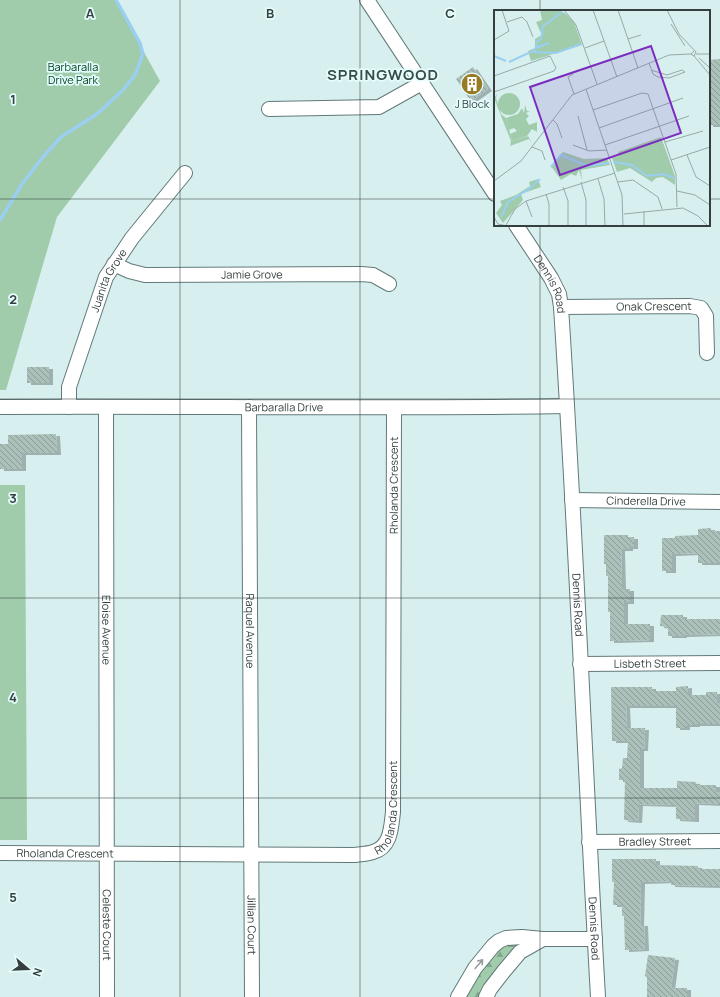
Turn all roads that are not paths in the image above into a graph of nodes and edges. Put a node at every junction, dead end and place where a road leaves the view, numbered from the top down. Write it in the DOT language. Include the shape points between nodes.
graph roads {
  1 [pos="367,0"];
  2 [pos="422,83"];
  3 [pos="269,109"];
  4 [pos="185,173"];
  5 [pos="494,192"];
  6 [pos="517,226"];
  7 [pos="114,264"];
  8 [pos="389,284"];
  9 [pos="561,307"];
  10 [pos="707,353"];
  11 [pos="567,406"];
  12 [pos="0,407"];
  13 [pos="69,407"];
  14 [pos="106,407"];
  15 [pos="249,407"];
  16 [pos="394,408"];
  17 [pos="572,500"];
  18 [pos="720,502"];
  19 [pos="720,663"];
  20 [pos="580,664"];
  21 [pos="720,841"];
  22 [pos="589,842"];
  23 [pos="0,853"];
  24 [pos="107,853"];
  25 [pos="250,854"];
  26 [pos="543,939"];
  27 [pos="595,939"];
  28 [pos="107,997"];
  29 [pos="252,997"];
  30 [pos="458,997"];
  31 [pos="486,997"];
  32 [pos="598,997"];
  1 -- 2 [label="street"];
  2 -- 3 [label="street" via="379,107"];
  2 -- 5 [label="street"];
  4 -- 7 [label="street, Juanita Grove"];
  6 -- 9 [label="street, Dennis Road" via="551,278 559,294"];
  7 -- 8 [label="street, Jamie Grove" via="145,275 361,274 373,275"];
  7 -- 13 [label="street, Juanita Grove" via="106,276 69,387"];
  9 -- 10 [label="street, Onak Crescent" via="701,308 706,316"];
  9 -- 11 [label="street, Dennis Road"];
  11 -- 16 [label="street, Barbaralla Drive"];
  11 -- 17 [label="street, Dennis Road"];
  12 -- 13 [label="street, Barbaralla Drive"];
  13 -- 14 [label="street, Barbaralla Drive"];
  14 -- 15 [label="street, Barbaralla Drive"];
  14 -- 24 [label="street, Eloise Avenue"];
  15 -- 16 [label="street, Barbaralla Drive"];
  15 -- 25 [label="street, Raquel Avenue"];
  16 -- 25 [label="street, Rholanda Crescent" via="391,833 384,847 354,855"];
  17 -- 18 [label="street, Cinderella Drive"];
  17 -- 20 [label="street, Dennis Road"];
  19 -- 20 [label="street, Lisbeth Street"];
  20 -- 22 [label="street, Dennis Road"];
  21 -- 22 [label="street, Bradley Street"];
  22 -- 27 [label="street, Dennis Road"];
  23 -- 24 [label="street, Rholanda Crescent"];
  24 -- 25 [label="street, Rholanda Crescent"];
  24 -- 28 [label="street, Celeste Court"];
  25 -- 29 [label="street, Jillian Court"];
  26 -- 27 [label="street"];
  30 -- 26 [label="street, one-way" via="475,968 499,941 522,937"];
  26 -- 31 [label="street" via="520,952"];
  27 -- 32 [label="street, Dennis Road"];
}
